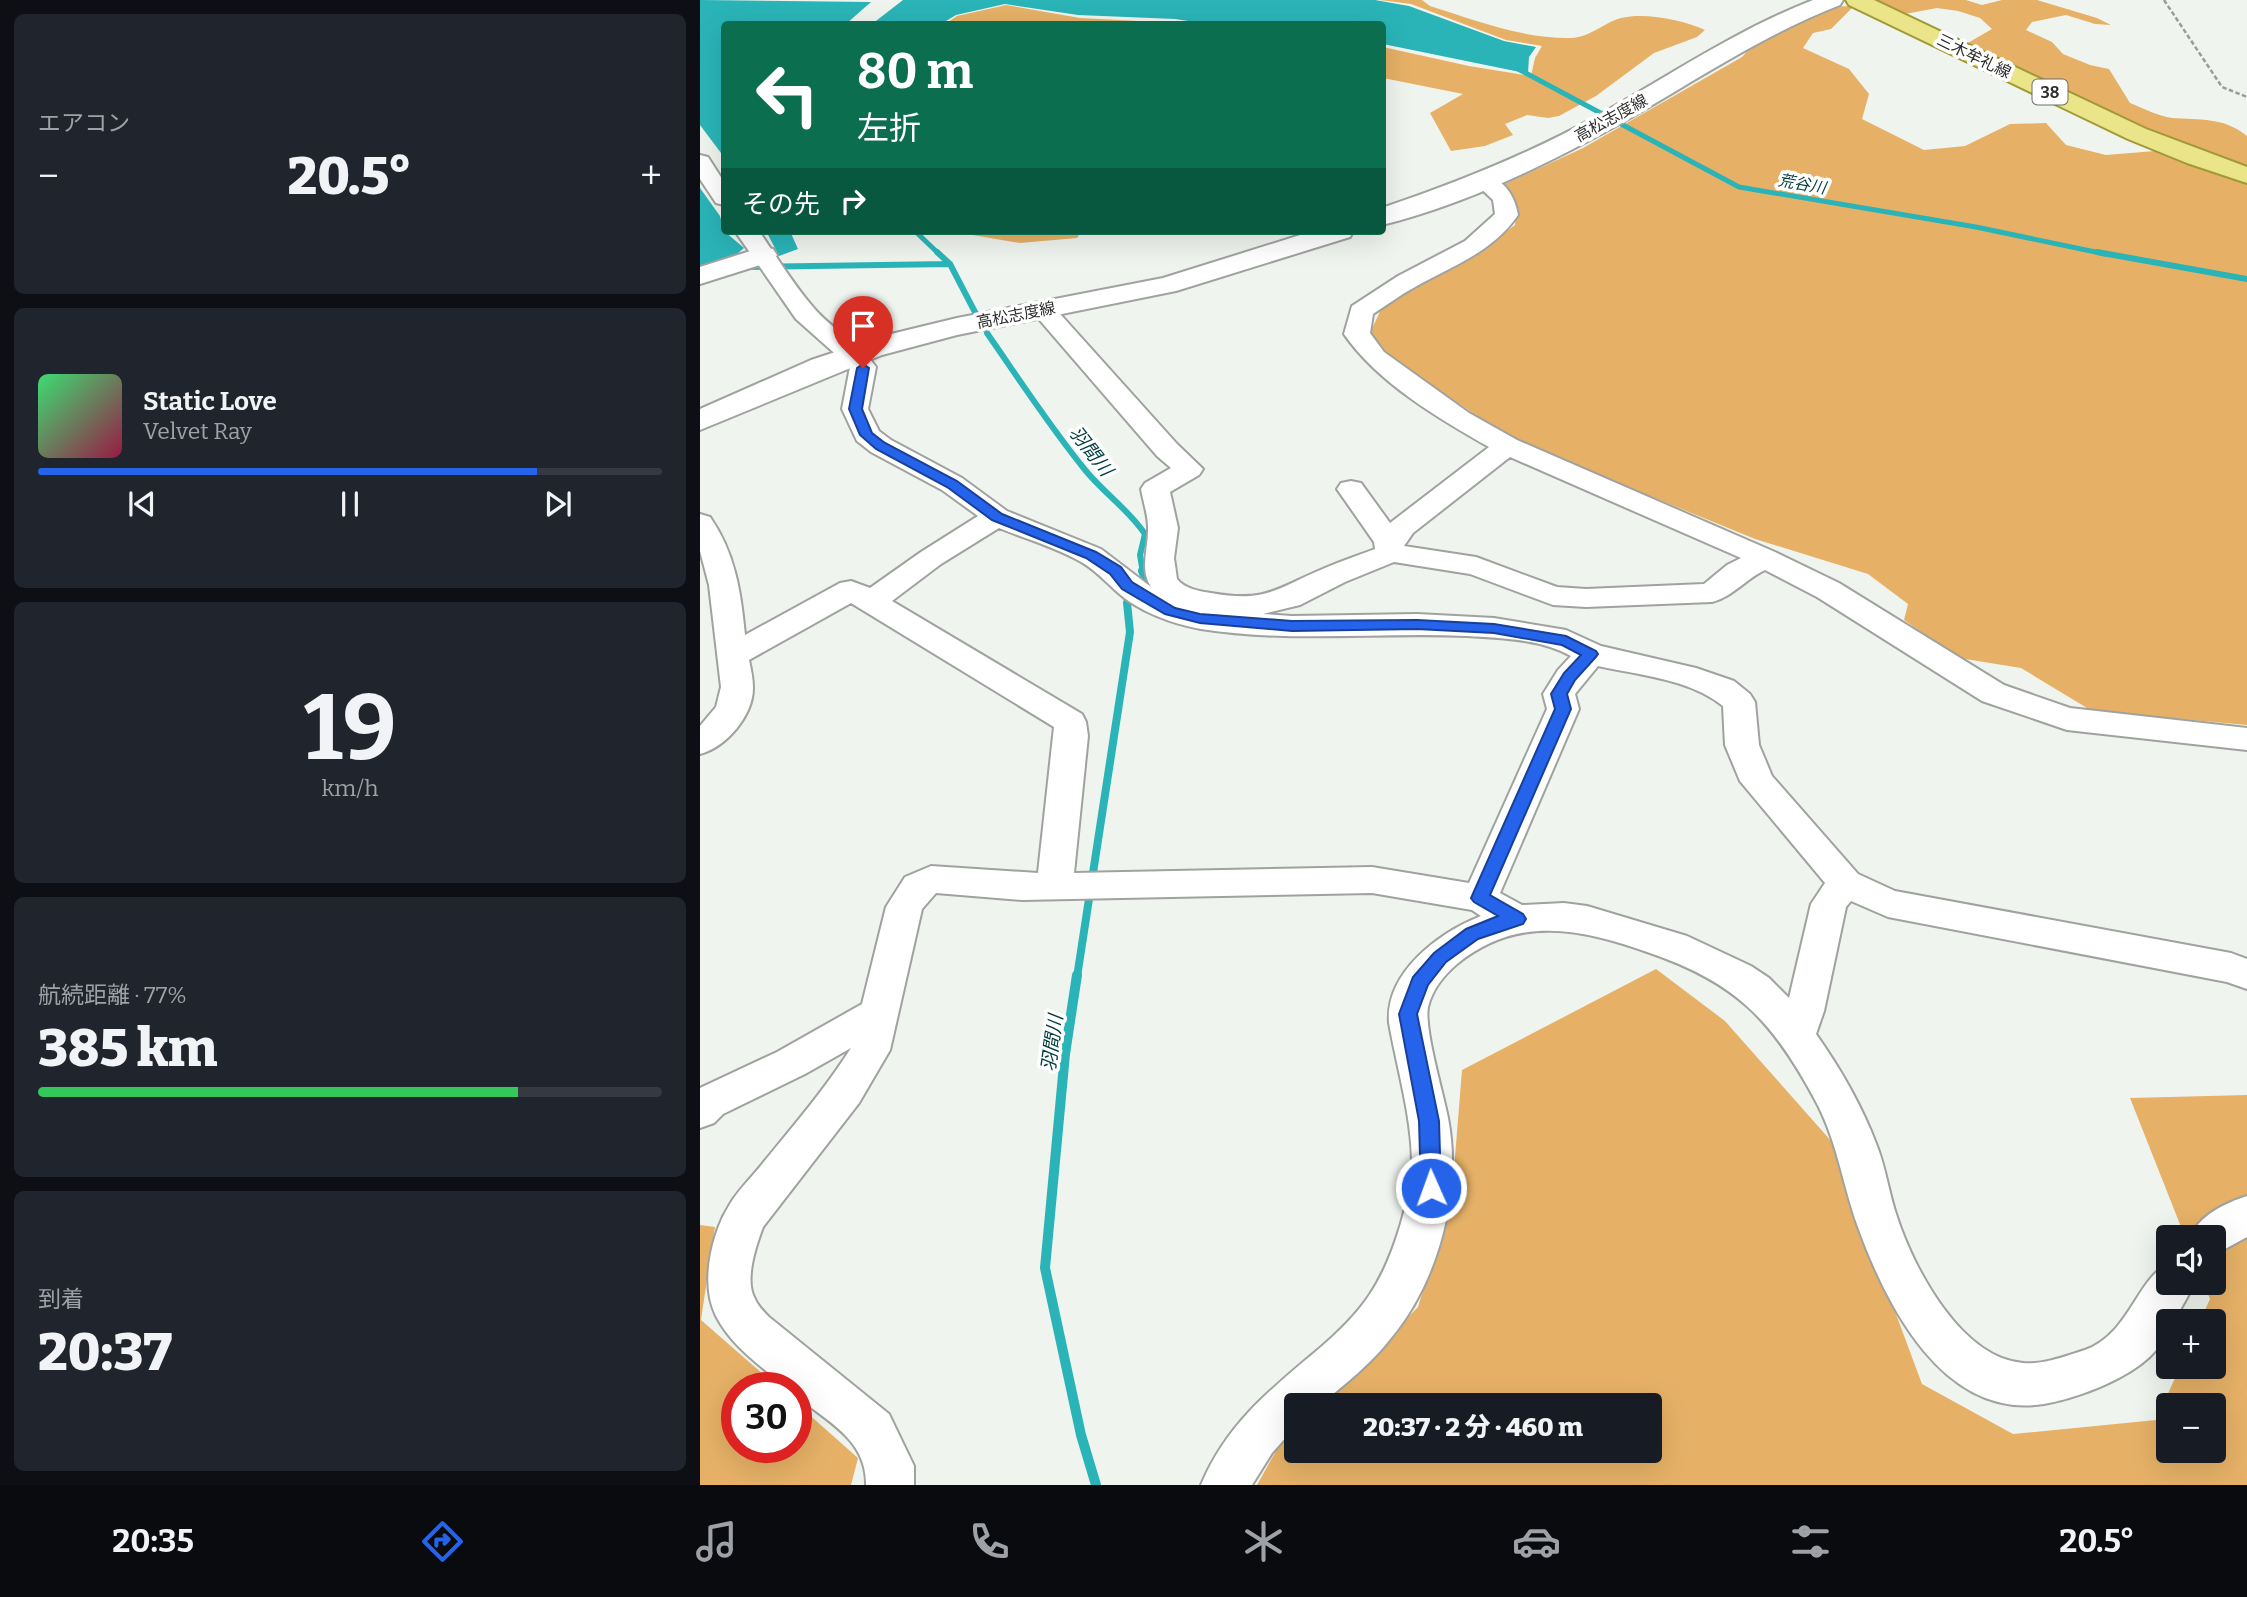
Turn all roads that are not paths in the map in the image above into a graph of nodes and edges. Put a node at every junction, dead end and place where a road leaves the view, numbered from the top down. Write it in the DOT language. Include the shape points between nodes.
graph roads {
  1 [pos="1832,0"];
  2 [pos="1857,0"];
  3 [pos="700,162"];
  4 [pos="2247,175"];
  5 [pos="1484,181"];
  6 [pos="721,194"];
  7 [pos="1386,216"];
  8 [pos="1328,235"];
  9 [pos="755,243"];
  10 [pos="700,276"];
  11 [pos="1043,310"];
  12 [pos="854,355"];
  13 [pos="700,421"];
  14 [pos="1507,446"];
  15 [pos="1351,489"];
  16 [pos="997,517"];
  17 [pos="700,523"];
  18 [pos="1390,547"];
  19 [pos="1765,558"];
  20 [pos="1161,596"];
  21 [pos="871,602"];
  22 [pos="1591,654"];
  23 [pos="732,656"];
  24 [pos="2247,739"];
  25 [pos="700,743"];
  26 [pos="1845,883"];
  27 [pos="1080,887"];
  28 [pos="1480,898"];
  29 [pos="1517,919"];
  30 [pos="2247,974"];
  31 [pos="880,1012"];
  32 [pos="1796,1035"];
  33 [pos="700,1111"];
  34 [pos="2247,1214"];
  35 [pos="2226,1227"];
  36 [pos="2165,1295"];
  37 [pos="891,1485"];
  38 [pos="1225,1485"];
  1 -- 5 [label="main road, 高松志度線" via="1770,26 1580,135"];
  2 -- 4 [label="main road, 三木牟礼線 / 38" via="2137,134"];
  3 -- 6 [label="street"];
  5 -- 7 [label="main road, 高松志度線"];
  5 -- 14 [label="street" via="1504,198 1507,215 1492,234 1361,311 1357,334 1375,357 1460,419"];
  8 -- 11 [label="main road, 高松志度線" via="1187,280"];
  9 -- 10 [label="main road"];
  9 -- 12 [label="street" via="805,314"];
  11 -- 12 [label="main road, 高松志度線" via="895,341"];
  11 -- 20 [label="street" via="1189,469 1155,489 1163,528"];
  12 -- 13 [label="main road, 高松志度線"];
  12 -- 16 [label="street" via="863,368 855,409 867,435 952,484"];
  14 -- 18 [label="street" via="1403,527"];
  14 -- 19 [label="street"];
  15 -- 18 [label="street"];
  16 -- 20 [label="street" via="1091,555 1115,570 1127,585"];
  16 -- 21 [label="street"];
  17 -- 23 [label="street" via="720,564"];
  18 -- 19 [label="street" via="1476,566 1553,596 1586,598 1712,593 1738,570"];
  18 -- 20 [label="street" via="1289,598 1261,605 1231,606"];
  19 -- 24 [label="street" via="1828,590 1993,693 2067,719"];
  20 -- 22 [label="street" via="1170,611 1200,618 1292,626 1494,628 1566,640"];
  21 -- 23 [label="street" via="851,590"];
  21 -- 27 [label="street" via="1070,722"];
  22 -- 26 [label="street" via="1696,678 1723,689 1739,702 1742,745 1757,781"];
  22 -- 28 [label="street" via="1559,694 1563,709"];
  23 -- 25 [label="street" via="737,690 733,701 716,732"];
  26 -- 30 [label="street" via="1888,903"];
  26 -- 32 [label="street" via="1829,904"];
  27 -- 28 [label="street" via="1372,880"];
  27 -- 31 [label="street" via="931,879 918,886 904,907"];
  28 -- 29 [label="street"];
  29 -- 32 [label="street" via="1549,915 1595,921 1666,943 1727,970 1768,999"];
  29 -- 38 [label="street" via="1472,934 1440,957 1420,982 1408,1014 1429,1121 1431,1188 1419,1238 1398,1291 1368,1332 1329,1372 1277,1412 1249,1445"];
  31 -- 33 [label="street" via="792,1063 709,1102"];
  31 -- 37 [label="street" via="870,1050 845,1091 745,1217 729,1278 732,1304 753,1332 873,1430 890,1466"];
  32 -- 36 [label="street" via="1826,1082 1856,1146 1878,1226 1913,1303 1948,1348 1982,1375 2012,1385 2040,1386 2117,1357 2137,1337"];
  34 -- 35 [label="street"];
}
